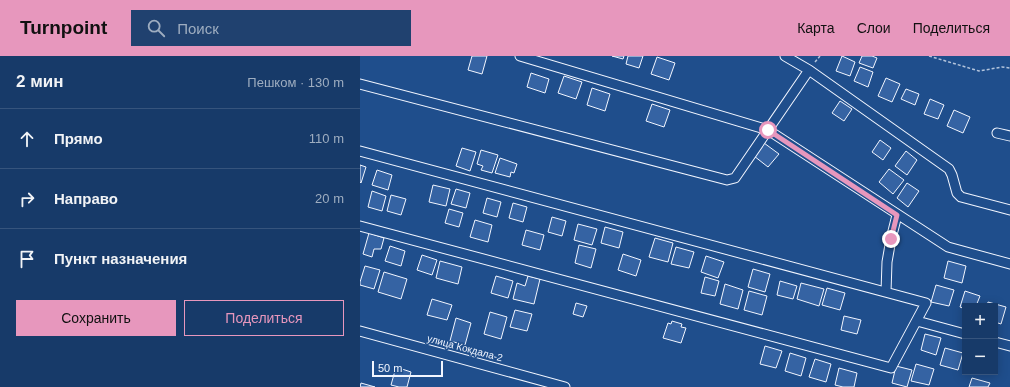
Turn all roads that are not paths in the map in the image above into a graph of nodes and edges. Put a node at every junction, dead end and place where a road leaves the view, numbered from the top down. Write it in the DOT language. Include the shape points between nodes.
graph roads {
  1 [pos="520,56"];
  2 [pos="785,56"];
  3 [pos="809,70"];
  4 [pos="360,84"];
  5 [pos="768,130"];
  6 [pos="998,133"];
  7 [pos="1010,136"];
  8 [pos="360,151"];
  9 [pos="1010,210"];
  10 [pos="897,215"];
  11 [pos="360,226"];
  12 [pos="1010,264"];
  13 [pos="886,292"];
  14 [pos="917,321"];
  15 [pos="360,331"];
  16 [pos="962,333"];
  17 [pos="998,343"];
  18 [pos="1010,346"];
  19 [pos="565,387"];
  1 -- 5 [label="street"];
  2 -- 3 [label="street"];
  3 -- 5 [label="street"];
  3 -- 9 [label="street" via="949,169 957,193 961,197"];
  4 -- 5 [label="street" via="727,180 735,178"];
  5 -- 10 [label="street"];
  6 -- 7 [label="street"];
  8 -- 13 [label="street"];
  10 -- 12 [label="street" via="948,247"];
  10 -- 13 [label="street" via="887,262"];
  11 -- 14 [label="street" via="891,368"];
  13 -- 14 [label="street" via="926,303"];
  14 -- 16 [label="street"];
  15 -- 19 [label="street, улица Кокдала-2"];
  17 -- 18 [label="street"];
}
